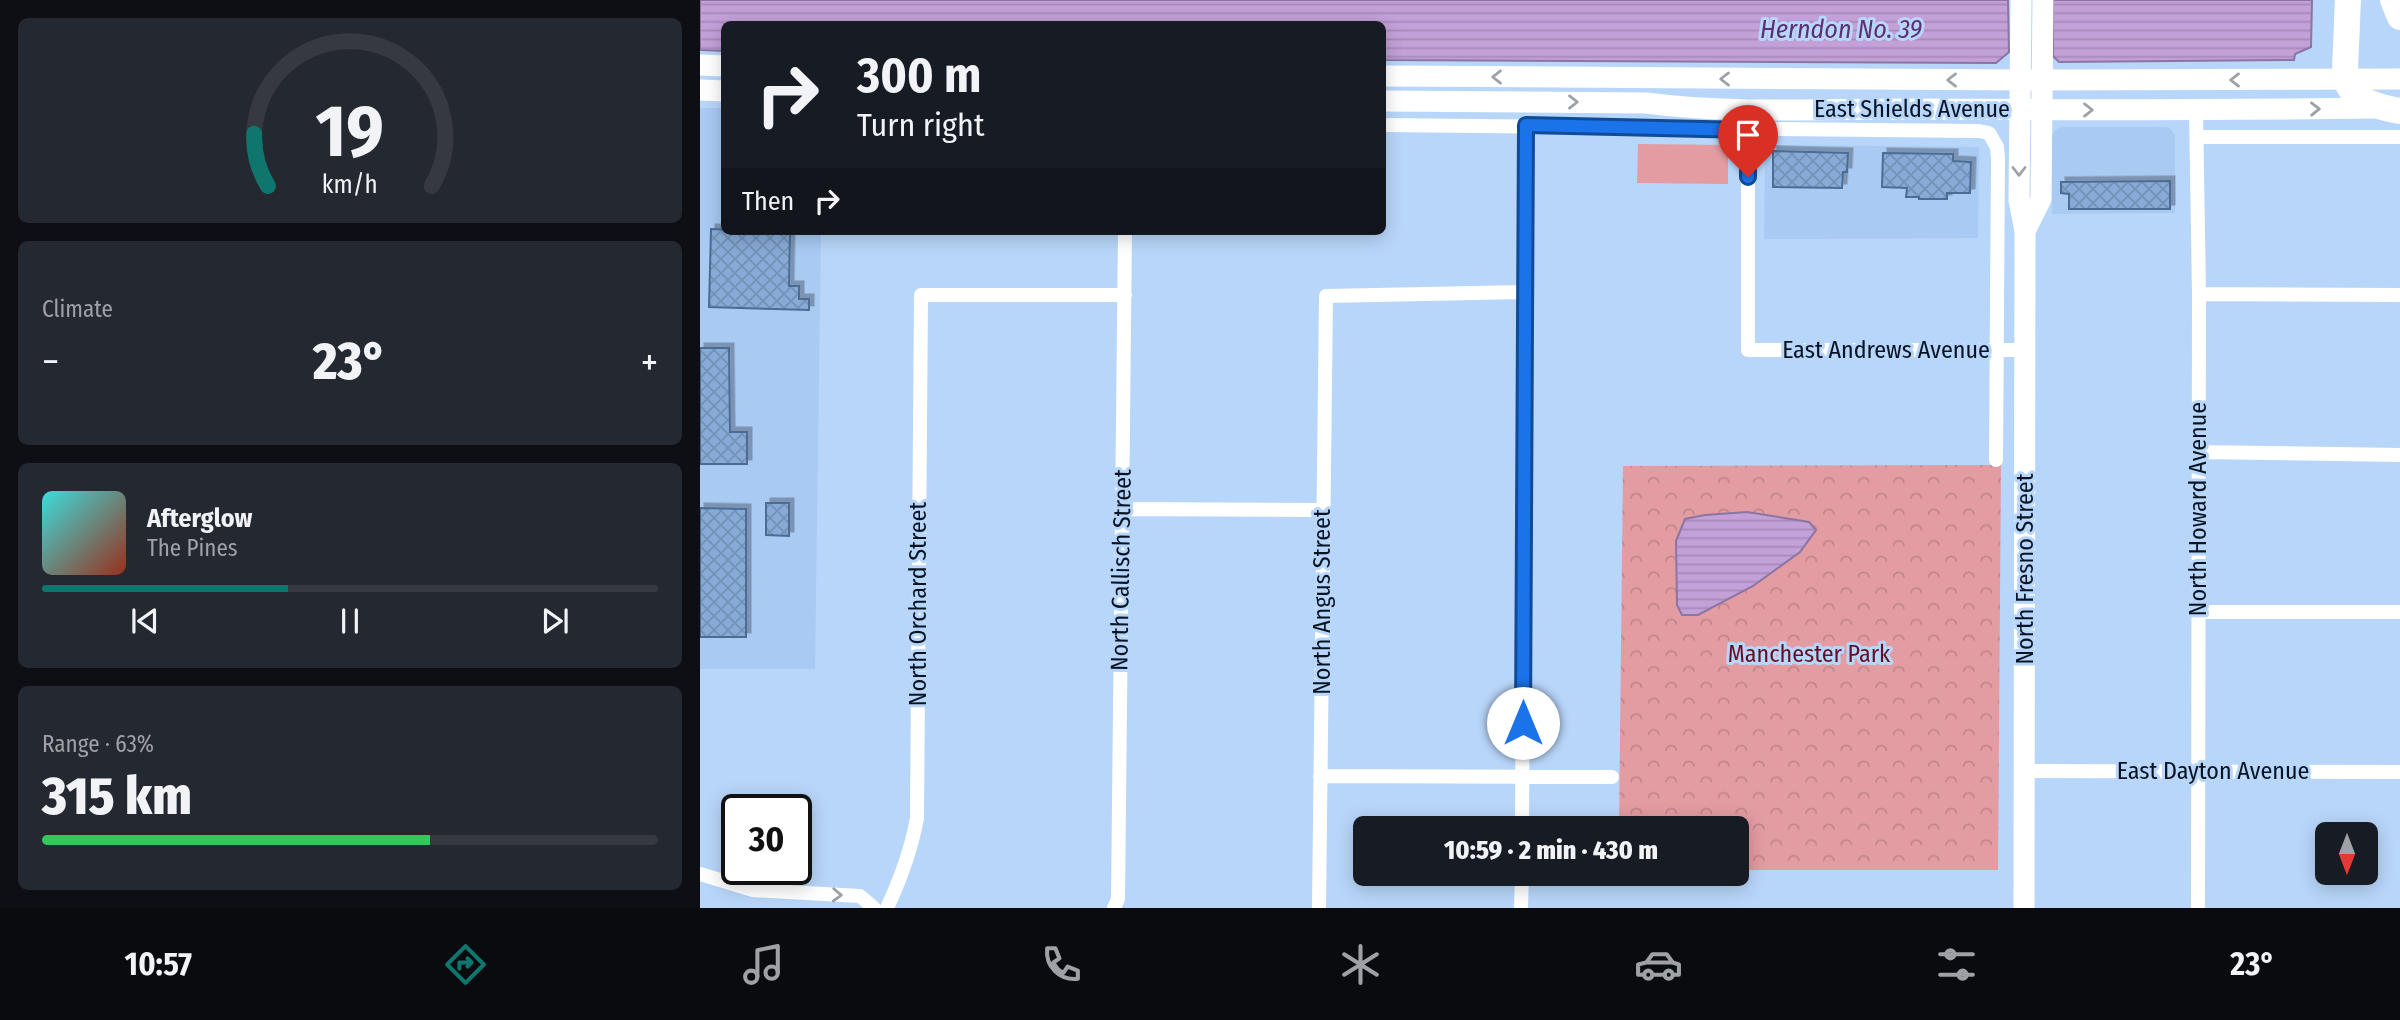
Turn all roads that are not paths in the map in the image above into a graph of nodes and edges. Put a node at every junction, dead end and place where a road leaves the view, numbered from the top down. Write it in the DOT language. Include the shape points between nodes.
graph roads {
  1 [pos="2348,0"];
  2 [pos="2393,0"];
  3 [pos="2021,5"];
  4 [pos="2043,5"];
  5 [pos="2400,17"];
  6 [pos="700,65"];
  7 [pos="721,66"];
  8 [pos="1386,76"];
  9 [pos="2346,78"];
  10 [pos="2400,79"];
  11 [pos="1886,80"];
  12 [pos="2031,80"];
  13 [pos="700,90"];
  14 [pos="721,91"];
  15 [pos="1386,101"];
  16 [pos="1748,108"];
  17 [pos="2393,109"];
  18 [pos="2030,110"];
  19 [pos="2196,110"];
  20 [pos="1386,125"];
  21 [pos="1526,125"];
  22 [pos="1748,130"];
  23 [pos="2197,137"];
  24 [pos="2400,137"];
  25 [pos="1125,235"];
  26 [pos="1524,292"];
  27 [pos="2199,294"];
  28 [pos="1125,295"];
  29 [pos="2400,295"];
  30 [pos="1996,350"];
  31 [pos="2024,350"];
  32 [pos="2197,452"];
  33 [pos="2400,454"];
  34 [pos="1996,460"];
  35 [pos="1121,509"];
  36 [pos="1322,510"];
  37 [pos="2197,612"];
  38 [pos="2400,612"];
  39 [pos="2197,770"];
  40 [pos="2025,771"];
  41 [pos="2400,772"];
  42 [pos="1320,776"];
  43 [pos="1523,777"];
  44 [pos="1612,777"];
  45 [pos="1522,816"];
  46 [pos="700,874"];
  47 [pos="1522,886"];
  48 [pos="874,908"];
  49 [pos="887,908"];
  50 [pos="1114,908"];
  51 [pos="1319,908"];
  52 [pos="1521,908"];
  53 [pos="2024,908"];
  54 [pos="2198,908"];
  1 -- 9 [label="highway"];
  2 -- 5 [label="highway"];
  3 -- 12 [label="main road, North Fresno Street" via="2020,53"];
  4 -- 12 [label="main road, North Fresno Street" via="2042,52"];
  6 -- 7 [label="main road"];
  11 -- 8 [label="main road, East Shields Avenue, one-way"];
  9 -- 10 [label="main road, East Shields Avenue"];
  9 -- 12 [label="main road, East Shields Avenue, one-way"];
  9 -- 17 [label="highway" via="2353,92"];
  12 -- 11 [label="main road, East Shields Avenue, one-way"];
  11 -- 16 [label="main road" via="1835,91 1766,92"];
  12 -- 18 [label="main road, North Fresno Street"];
  13 -- 14 [label="main road"];
  15 -- 16 [label="main road, East Shields Avenue, one-way"];
  16 -- 18 [label="main road, East Shields Avenue"];
  16 -- 22 [label="street"];
  19 -- 17 [label="main road, East Shields Avenue, one-way"];
  18 -- 19 [label="main road, East Shields Avenue, one-way"];
  18 -- 31 [label="main road, North Fresno Street" via="2019,200 2025,231"];
  19 -- 23 [label="street, North Howard Avenue"];
  20 -- 21 [label="street"];
  21 -- 22 [label="street"];
  21 -- 26 [label="street"];
  22 -- 30 [label="street" via="1989,133 1998,158"];
  22 -- 30 [label="street, East Andrews Avenue" via="1748,350"];
  23 -- 24 [label="street"];
  23 -- 27 [label="street, North Howard Avenue"];
  25 -- 28 [label="street, North Callisch Street"];
  26 -- 36 [label="street, North Angus Street" via="1325,296"];
  26 -- 43 [label="street"];
  27 -- 29 [label="street"];
  27 -- 32 [label="street, North Howard Avenue"];
  28 -- 35 [label="street, North Callisch Street"];
  28 -- 49 [label="street, North Orchard Street" via="921,295 916,818 912,849"];
  30 -- 31 [label="street, East Andrews Avenue"];
  30 -- 34 [label="street"];
  31 -- 40 [label="main road, North Fresno Street"];
  32 -- 33 [label="street"];
  32 -- 37 [label="street, North Howard Avenue"];
  35 -- 36 [label="street"];
  35 -- 50 [label="street, North Callisch Street" via="1118,899"];
  36 -- 42 [label="street, North Angus Street"];
  37 -- 38 [label="street"];
  37 -- 39 [label="street, North Howard Avenue"];
  39 -- 40 [label="street, East Dayton Avenue"];
  39 -- 41 [label="street, East Dayton Avenue"];
  39 -- 54 [label="street, North Howard Avenue"];
  40 -- 53 [label="main road, North Fresno Street"];
  42 -- 43 [label="street"];
  42 -- 51 [label="street, North Angus Street"];
  43 -- 44 [label="street"];
  43 -- 45 [label="street"];
  46 -- 48 [label="street, one-way" via="753,890 860,896"];
  47 -- 52 [label="street"];
}
